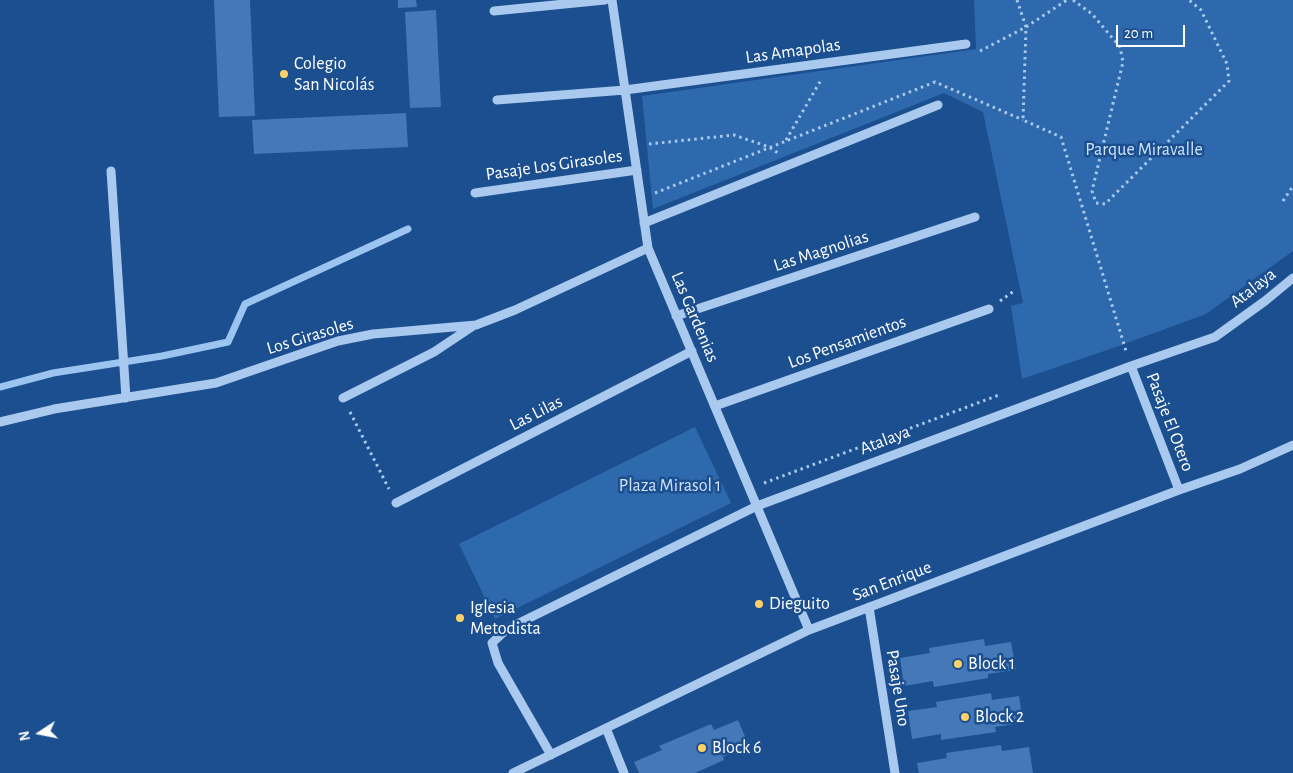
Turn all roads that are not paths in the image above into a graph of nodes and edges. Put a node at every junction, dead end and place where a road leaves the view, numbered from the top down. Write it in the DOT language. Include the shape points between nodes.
graph roads {
  1 [pos="605,0"];
  2 [pos="612,0"];
  3 [pos="494,10"];
  4 [pos="966,44"];
  5 [pos="625,90"];
  6 [pos="497,100"];
  7 [pos="938,105"];
  8 [pos="637,170"];
  9 [pos="111,171"];
  10 [pos="475,193"];
  11 [pos="975,217"];
  12 [pos="644,222"];
  13 [pos="648,248"];
  14 [pos="1293,278"];
  15 [pos="989,309"];
  16 [pos="676,316"];
  17 [pos="476,325"];
  18 [pos="692,351"];
  19 [pos="1131,366"];
  20 [pos="126,398"];
  21 [pos="344,398"];
  22 [pos="715,406"];
  23 [pos="0,422"];
  24 [pos="1293,445"];
  25 [pos="1179,490"];
  26 [pos="396,503"];
  27 [pos="756,506"];
  28 [pos="869,607"];
  29 [pos="809,630"];
  30 [pos="606,728"];
  31 [pos="551,755"];
  32 [pos="513,773"];
  33 [pos="624,773"];
  34 [pos="895,773"];
  1 -- 3 [label="street"];
  2 -- 5 [label="street, Las Gardenias"];
  4 -- 5 [label="street, Las Amapolas"];
  5 -- 6 [label="street, Las Amapolas"];
  5 -- 8 [label="street, Las Gardenias"];
  7 -- 12 [label="street"];
  8 -- 10 [label="street, Pasaje Los Girasoles"];
  8 -- 12 [label="street, Las Gardenias"];
  9 -- 20 [label="street"];
  11 -- 16 [label="street, Las Magnolias"];
  12 -- 13 [label="street, Las Gardenias"];
  13 -- 16 [label="street, Las Gardenias"];
  13 -- 17 [label="street, Los Girasoles"];
  14 -- 19 [label="street, Atalaya" via="1215,337"];
  15 -- 22 [label="street, Los Pensamientos"];
  16 -- 18 [label="street, Las Gardenias"];
  17 -- 20 [label="street, Los Girasoles" via="373,334 338,341 216,383"];
  17 -- 21 [label="street" via="434,352"];
  18 -- 22 [label="street, Las Gardenias"];
  18 -- 26 [label="street, Las Lilas"];
  19 -- 25 [label="street, Pasaje El Otero"];
  19 -- 27 [label="street, Atalaya"];
  20 -- 23 [label="street, Los Girasoles" via="54,409"];
  22 -- 27 [label="street, Las Gardenias"];
  24 -- 25 [label="street, San Enrique" via="1240,469"];
  25 -- 28 [label="street, San Enrique"];
  27 -- 29 [label="street, Las Gardenias"];
  27 -- 31 [label="street, Atalaya" via="507,629 492,643 498,663"];
  28 -- 29 [label="street, San Enrique"];
  28 -- 34 [label="street, Pasaje Uno"];
  29 -- 30 [label="street, San Enrique"];
  30 -- 31 [label="street, San Enrique"];
  30 -- 33 [label="street"];
  31 -- 32 [label="street, San Enrique"];
}
